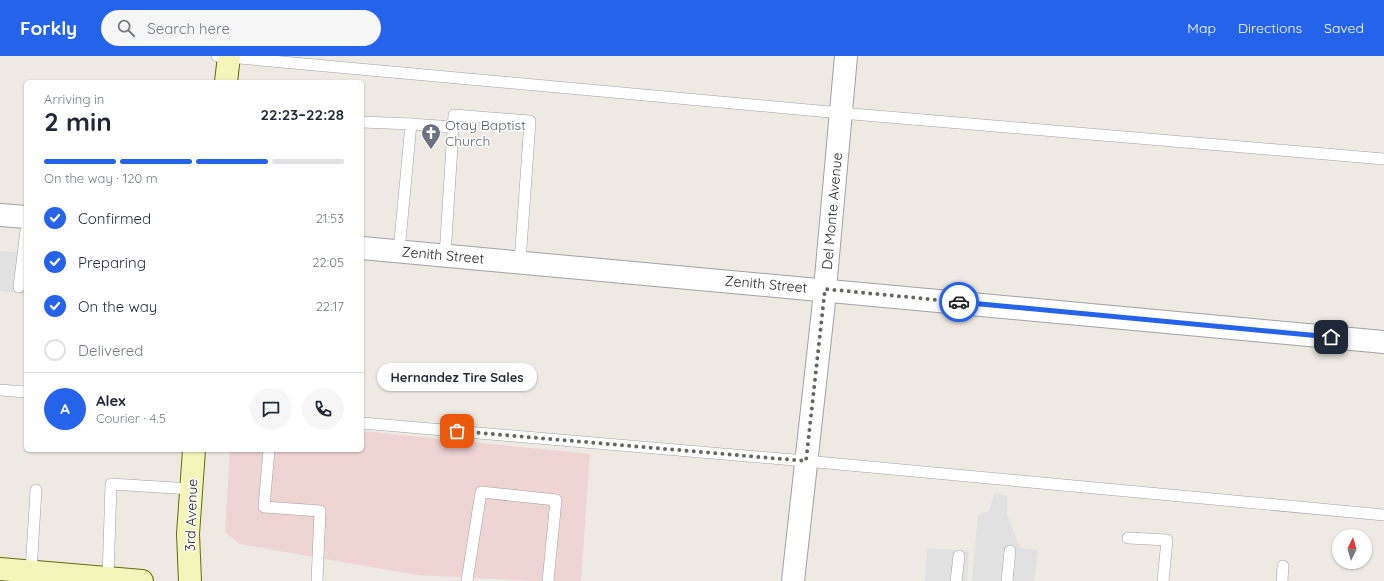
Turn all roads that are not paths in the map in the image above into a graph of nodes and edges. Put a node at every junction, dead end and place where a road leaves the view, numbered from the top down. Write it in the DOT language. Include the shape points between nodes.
graph roads {
  1 [pos="225,56"];
  2 [pos="846,56"];
  3 [pos="226,80"];
  4 [pos="841,113"];
  5 [pos="364,122"];
  6 [pos="411,124"];
  7 [pos="453,128"];
  8 [pos="1384,159"];
  9 [pos="0,215"];
  10 [pos="24,217"];
  11 [pos="24,247"];
  12 [pos="364,248"];
  13 [pos="399,251"];
  14 [pos="445,255"];
  15 [pos="520,262"];
  16 [pos="19,287"];
  17 [pos="825,289"];
  18 [pos="1384,342"];
  19 [pos="0,390"];
  20 [pos="24,392"];
  21 [pos="364,423"];
  22 [pos="194,452"];
  23 [pos="270,452"];
  24 [pos="806,461"];
  25 [pos="191,489"];
  26 [pos="36,490"];
  27 [pos="1384,515"];
  28 [pos="1128,538"];
  29 [pos="1010,551"];
  30 [pos="959,556"];
  31 [pos="1283,566"];
  32 [pos="0,569"];
  33 [pos="31,572"];
  34 [pos="108,578"];
  35 [pos="142,581"];
  36 [pos="190,581"];
  37 [pos="317,581"];
  38 [pos="467,581"];
  39 [pos="548,581"];
  40 [pos="793,581"];
  41 [pos="956,581"];
  42 [pos="1007,581"];
  43 [pos="1163,581"];
  44 [pos="1282,581"];
  1 -- 3 [label="main road"];
  1 -- 4 [label="lane"];
  2 -- 4 [label="street, Del Monte Avenue"];
  4 -- 8 [label="lane"];
  4 -- 17 [label="street, Del Monte Avenue"];
  5 -- 6 [label="lane"];
  6 -- 7 [label="lane"];
  6 -- 13 [label="lane"];
  7 -- 14 [label="lane"];
  7 -- 15 [label="lane" via="454,115 530,121"];
  9 -- 10 [label="street"];
  11 -- 16 [label="lane"];
  12 -- 13 [label="street, Zenith Street"];
  13 -- 14 [label="street, Zenith Street"];
  14 -- 15 [label="street, Zenith Street"];
  15 -- 17 [label="street, Zenith Street"];
  17 -- 18 [label="street, Zenith Street"];
  17 -- 24 [label="street, Del Monte Avenue"];
  19 -- 20 [label="lane"];
  21 -- 24 [label="lane"];
  22 -- 25 [label="main road, 3rd Avenue"];
  23 -- 37 [label="lane" via="264,507 320,511"];
  24 -- 27 [label="lane"];
  24 -- 40 [label="street, Del Monte Avenue"];
  25 -- 34 [label="lane" via="111,484"];
  25 -- 36 [label="main road, 3rd Avenue" via="188,534"];
  26 -- 33 [label="lane"];
  28 -- 43 [label="lane" via="1167,540"];
  29 -- 42 [label="lane"];
  30 -- 41 [label="lane"];
  31 -- 44 [label="lane"];
  32 -- 33 [label="main road"];
  33 -- 34 [label="main road"];
  34 -- 35 [label="main road"];
  38 -- 39 [label="lane" via="481,492 556,500"];
}
